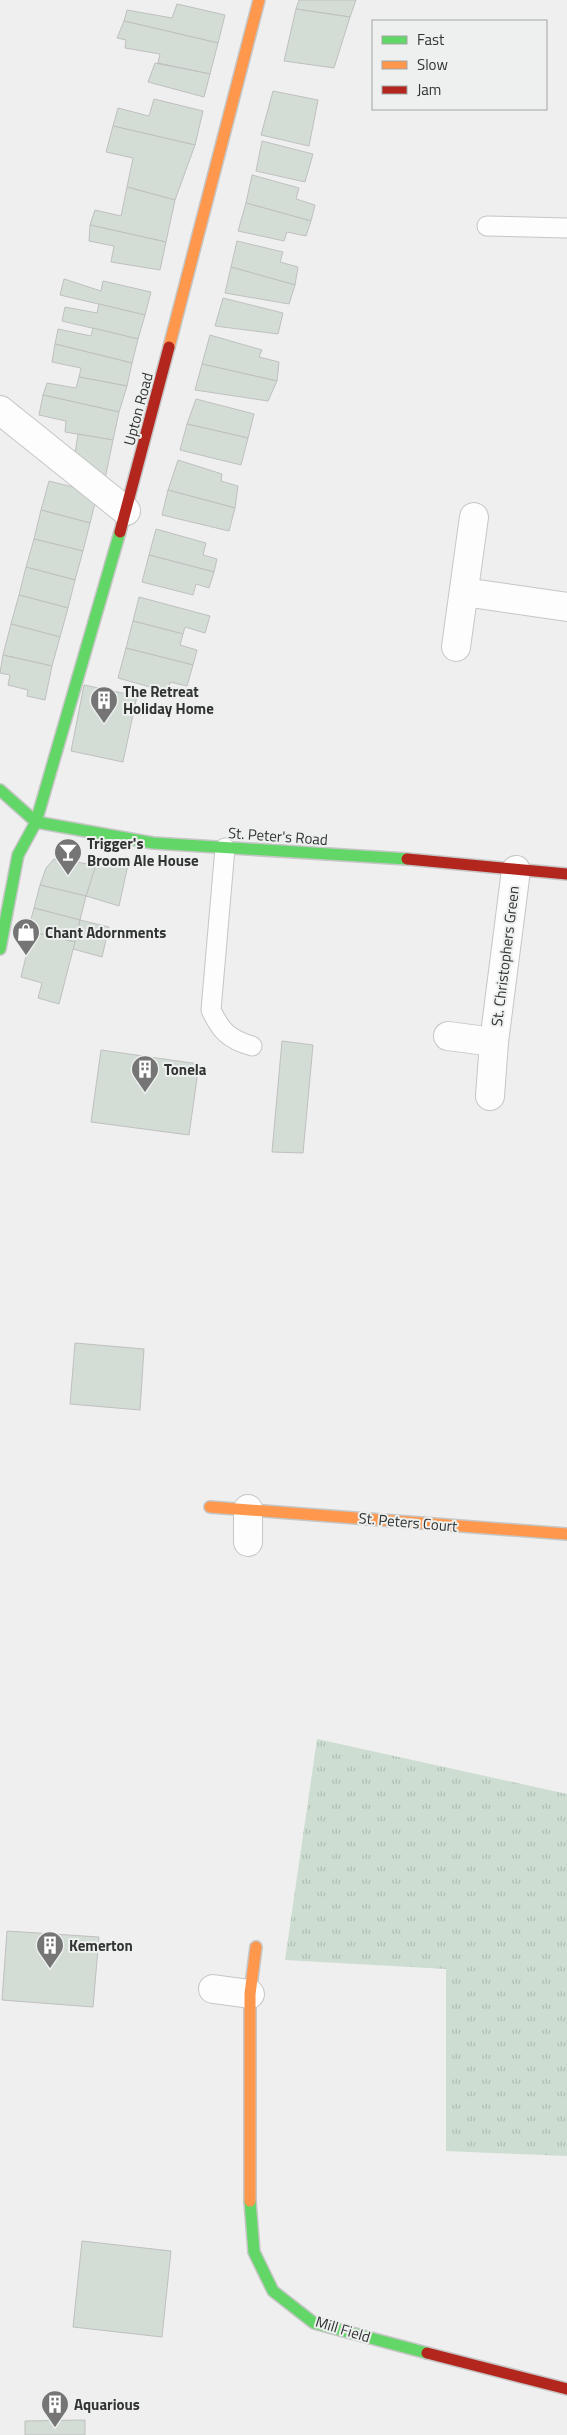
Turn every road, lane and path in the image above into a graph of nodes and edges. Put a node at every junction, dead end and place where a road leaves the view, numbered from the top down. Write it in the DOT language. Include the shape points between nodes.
graph roads {
  1 [pos="259,0"];
  2 [pos="487,226"];
  3 [pos="567,228"];
  4 [pos="0,410"];
  5 [pos="126,511"];
  6 [pos="474,517"];
  7 [pos="464,592"];
  8 [pos="567,607"];
  9 [pos="456,647"];
  10 [pos="0,790"];
  11 [pos="36,822"];
  12 [pos="225,848"];
  13 [pos="516,870"];
  14 [pos="567,874"];
  15 [pos="0,949"];
  16 [pos="448,1036"];
  17 [pos="494,1042"];
  18 [pos="252,1046"];
  19 [pos="490,1096"];
  20 [pos="210,1507"];
  21 [pos="248,1509"];
  22 [pos="567,1534"];
  23 [pos="248,1542"];
  24 [pos="256,1947"];
  25 [pos="213,1989"];
  26 [pos="250,1994"];
  27 [pos="567,2389"];
  1 -- 5 [label="street, Upton Road"];
  2 -- 3 [label="lane"];
  4 -- 5 [label="street"];
  5 -- 11 [label="street, Upton Road"];
  6 -- 7 [label="street"];
  7 -- 8 [label="street"];
  7 -- 9 [label="street"];
  10 -- 11 [label="street"];
  11 -- 12 [label="street, St. Peter's Road" via="153,843"];
  11 -- 15 [label="street, Upton Road" via="18,855"];
  12 -- 13 [label="street, St. Peter's Road" via="418,860"];
  12 -- 18 [label="lane" via="211,1010 221,1030"];
  13 -- 14 [label="street, St. Peter's Road"];
  13 -- 17 [label="street, St. Christophers Green"];
  16 -- 17 [label="street, St. Christophers Green"];
  17 -- 19 [label="street, St. Christophers Green"];
  20 -- 21 [label="street, St. Peters Court"];
  21 -- 22 [label="street, St. Peters Court"];
  21 -- 23 [label="street"];
  24 -- 26 [label="street, Mill Field"];
  25 -- 26 [label="street"];
  26 -- 27 [label="street, Mill Field" via="253,2243 254,2252 274,2291 314,2323"];
}
